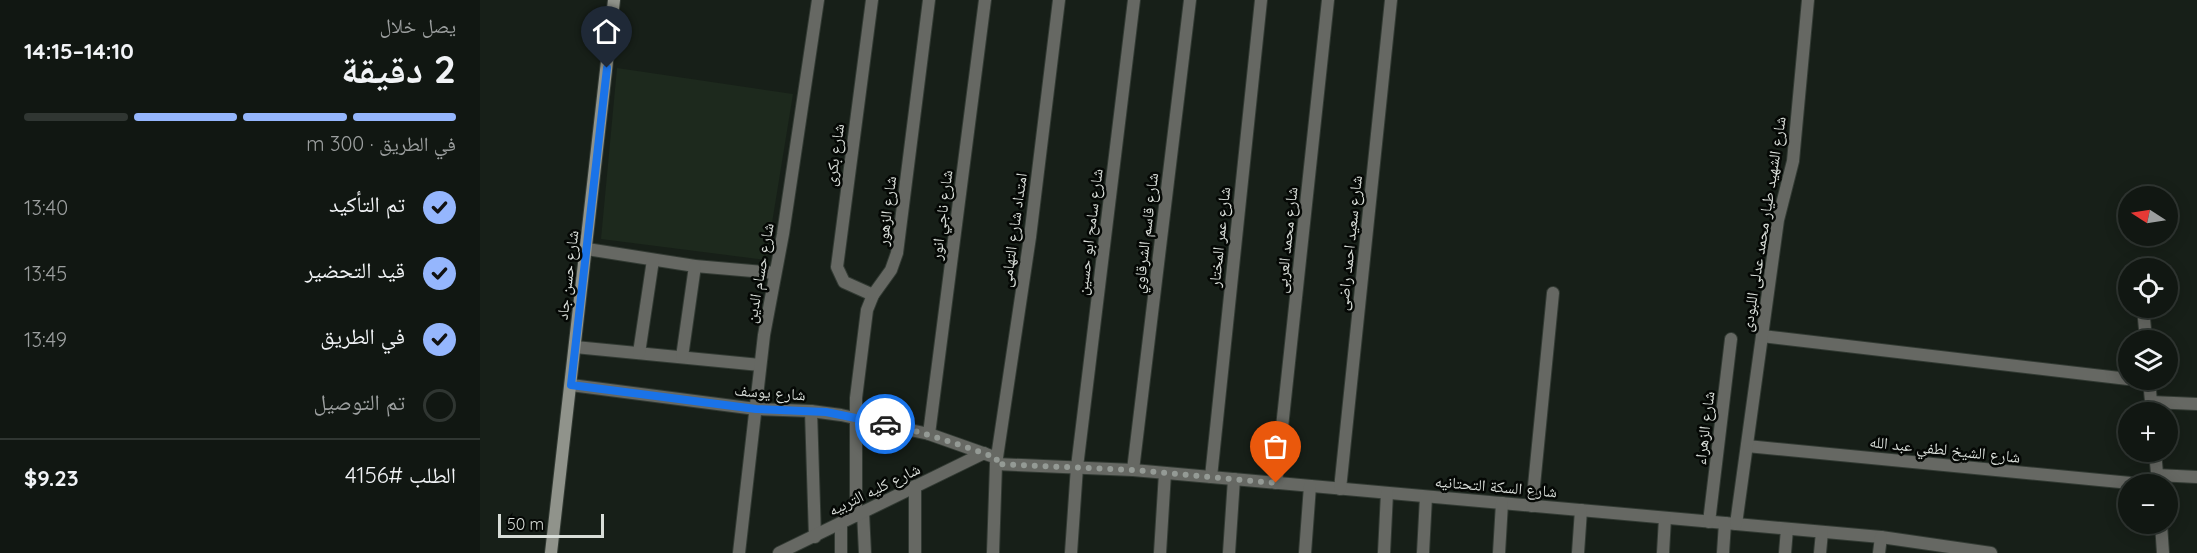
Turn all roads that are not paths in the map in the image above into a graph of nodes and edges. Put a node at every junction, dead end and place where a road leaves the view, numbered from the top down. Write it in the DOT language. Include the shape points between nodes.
graph roads {
  1 [pos="614,0"];
  2 [pos="818,0"];
  3 [pos="872,0"];
  4 [pos="929,0"];
  5 [pos="985,0"];
  6 [pos="1059,0"];
  7 [pos="1134,0"];
  8 [pos="1190,0"];
  9 [pos="1261,0"];
  10 [pos="1328,0"];
  11 [pos="1390,0"];
  12 [pos="1808,0"];
  13 [pos="586,249"];
  14 [pos="652,261"];
  15 [pos="695,266"];
  16 [pos="775,273"];
  17 [pos="1553,293"];
  18 [pos="873,295"];
  19 [pos="1762,336"];
  20 [pos="1731,339"];
  21 [pos="575,347"];
  22 [pos="639,353"];
  23 [pos="682,357"];
  24 [pos="760,365"];
  25 [pos="2118,378"];
  26 [pos="571,385"];
  27 [pos="2197,404"];
  28 [pos="2178,405"];
  29 [pos="756,409"];
  30 [pos="810,411"];
  31 [pos="856,418"];
  32 [pos="929,434"];
  33 [pos="1747,446"];
  34 [pos="984,453"];
  35 [pos="997,461"];
  36 [pos="1077,467"];
  37 [pos="1133,470"];
  38 [pos="1165,473"];
  39 [pos="1211,477"];
  40 [pos="2197,477"];
  41 [pos="2178,478"];
  42 [pos="1234,479"];
  43 [pos="2118,482"];
  44 [pos="1276,483"];
  45 [pos="915,486"];
  46 [pos="1310,486"];
  47 [pos="1340,489"];
  48 [pos="1387,493"];
  49 [pos="1426,496"];
  50 [pos="1502,503"];
  51 [pos="1532,506"];
  52 [pos="1581,510"];
  53 [pos="860,514"];
  54 [pos="1665,518"];
  55 [pos="1709,522"];
  56 [pos="841,523"];
  57 [pos="1731,523"];
  58 [pos="1787,529"];
  59 [pos="1822,532"];
  60 [pos="2162,534"];
  61 [pos="815,537"];
  62 [pos="1881,537"];
  63 [pos="1938,549"];
  64 [pos="784,552"];
  65 [pos="551,553"];
  66 [pos="739,553"];
  67 [pos="841,553"];
  68 [pos="865,553"];
  69 [pos="915,553"];
  70 [pos="993,553"];
  71 [pos="1071,553"];
  72 [pos="1160,553"];
  73 [pos="1229,553"];
  74 [pos="1305,553"];
  75 [pos="1384,553"];
  76 [pos="1423,553"];
  77 [pos="1499,553"];
  78 [pos="1578,553"];
  79 [pos="1663,553"];
  80 [pos="1723,553"];
  81 [pos="1785,553"];
  82 [pos="1820,553"];
  83 [pos="1880,553"];
  84 [pos="1991,553"];
  85 [pos="2163,553"];
  1 -- 13 [label="main road, شارع حسن جاد"];
  2 -- 16 [label="street, شارع حسام الدين"];
  3 -- 18 [label="street, شارع بكرى" via="837,267 844,282"];
  4 -- 18 [label="street, شارع الزهور" via="897,253 891,270"];
  5 -- 32 [label="street, شارع ناجي انور"];
  6 -- 35 [label="street, امتداد شارع التهامى"];
  7 -- 36 [label="street, شارع سامح ابو حسين"];
  8 -- 37 [label="street, شارع قاسم الشرقاوي"];
  9 -- 39 [label="street, شارع عمر المختار"];
  10 -- 44 [label="street, شارع محمد العربى"];
  11 -- 47 [label="street, شارع سعيد احمد راضى"];
  12 -- 19 [label="street, شارع الشهيد طيار محمد عدلى اللبودى" via="1793,161 1779,212"];
  13 -- 14 [label="street"];
  13 -- 21 [label="main road, شارع حسن جاد"];
  14 -- 15 [label="street"];
  14 -- 22 [label="street"];
  15 -- 16 [label="street"];
  15 -- 23 [label="street"];
  16 -- 24 [label="street, شارع حسام الدين"];
  17 -- 51 [label="street"];
  18 -- 31 [label="street, شارع الزهور" via="867,310"];
  19 -- 25 [label="street"];
  19 -- 33 [label="street, شارع الشهيد طيار محمد عدلى اللبودى"];
  20 -- 55 [label="street, شارع الزهراء"];
  21 -- 22 [label="street"];
  21 -- 26 [label="main road, شارع حسن جاد"];
  22 -- 23 [label="street"];
  23 -- 24 [label="street"];
  24 -- 29 [label="street, شارع حسام الدين"];
  26 -- 29 [label="street, شارع يوسف"];
  26 -- 65 [label="main road, شارع حسن جاد"];
  27 -- 28 [label="street"];
  29 -- 30 [label="street, شارع يوسف"];
  29 -- 66 [label="street, شارع حسام الدين"];
  30 -- 31 [label="street, شارع يوسف"];
  30 -- 61 [label="street"];
  31 -- 32 [label="street, شارع يوسف"];
  31 -- 53 [label="street, شارع الزهور"];
  32 -- 34 [label="street, شارع يوسف"];
  33 -- 43 [label="street, شارع الشيخ لطفي عبد الله"];
  33 -- 57 [label="street, شارع الشهيد طيار محمد عدلى اللبودى"];
  34 -- 35 [label="street, شارع يوسف"];
  34 -- 45 [label="street, شارع كليه التربيه"];
  35 -- 36 [label="street, شارع السكة التحتانيه"];
  35 -- 70 [label="street, امتداد شارع التهامى"];
  36 -- 37 [label="street, شارع السكة التحتانيه"];
  36 -- 71 [label="street, شارع سامح ابو حسين"];
  37 -- 38 [label="street, شارع السكة التحتانيه"];
  38 -- 39 [label="street, شارع السكة التحتانيه"];
  38 -- 72 [label="street"];
  39 -- 42 [label="street, شارع السكة التحتانيه"];
  40 -- 41 [label="street"];
  42 -- 44 [label="street, شارع السكة التحتانيه"];
  42 -- 73 [label="street"];
  44 -- 46 [label="street, شارع السكة التحتانيه"];
  45 -- 53 [label="street, شارع كليه التربيه"];
  45 -- 69 [label="street"];
  46 -- 47 [label="street, شارع السكة التحتانيه"];
  46 -- 74 [label="street"];
  47 -- 48 [label="street, شارع السكة التحتانيه"];
  48 -- 49 [label="street, شارع السكة التحتانيه"];
  48 -- 75 [label="street"];
  49 -- 50 [label="street, شارع السكة التحتانيه"];
  49 -- 76 [label="street"];
  50 -- 51 [label="street, شارع السكة التحتانيه"];
  50 -- 77 [label="street"];
  51 -- 52 [label="street, شارع السكة التحتانيه"];
  52 -- 54 [label="street, شارع السكة التحتانيه"];
  52 -- 78 [label="street"];
  53 -- 56 [label="street, شارع كليه التربيه"];
  53 -- 68 [label="street, شارع الزهور"];
  54 -- 55 [label="street, شارع السكة التحتانيه"];
  54 -- 79 [label="street"];
  55 -- 57 [label="street, شارع السكة التحتانيه"];
  56 -- 61 [label="street, شارع كليه التربيه"];
  56 -- 67 [label="street"];
  57 -- 58 [label="street, شارع السكة التحتانيه"];
  57 -- 80 [label="street, شارع الشهيد طيار محمد عدلى اللبودى"];
  58 -- 59 [label="street, شارع السكة التحتانيه"];
  58 -- 81 [label="street"];
  59 -- 62 [label="street, شارع السكة التحتانيه"];
  59 -- 82 [label="street"];
  60 -- 85 [label="street"];
  61 -- 64 [label="street, شارع كليه التربيه"];
  62 -- 63 [label="street, شارع السكة التحتانيه"];
  62 -- 83 [label="street"];
  63 -- 84 [label="street, شارع السكة التحتانيه"];
}
